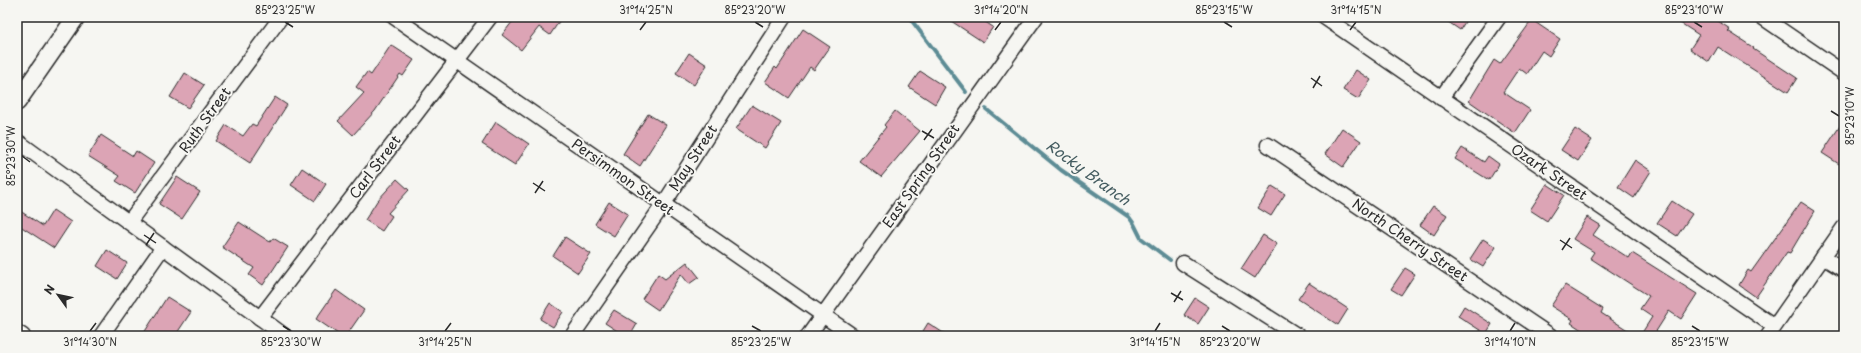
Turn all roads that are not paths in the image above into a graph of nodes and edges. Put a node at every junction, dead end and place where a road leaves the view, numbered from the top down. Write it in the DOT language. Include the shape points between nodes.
graph roads {
  1 [pos="76,17"];
  2 [pos="281,17"];
  3 [pos="394,17"];
  4 [pos="490,17"];
  5 [pos="784,17"];
  6 [pos="1036,17"];
  7 [pos="1324,17"];
  8 [pos="1499,17"];
  9 [pos="1762,17"];
  10 [pos="457,60"];
  11 [pos="1844,73"];
  12 [pos="1441,98"];
  13 [pos="17,102"];
  14 [pos="17,140"];
  15 [pos="1268,145"];
  16 [pos="663,205"];
  17 [pos="129,222"];
  18 [pos="1844,227"];
  19 [pos="163,247"];
  20 [pos="1823,257"];
  21 [pos="1183,263"];
  22 [pos="1844,270"];
  23 [pos="822,315"];
  24 [pos="260,318"];
  25 [pos="1771,331"];
  26 [pos="17,332"];
  27 [pos="23,336"];
  28 [pos="101,336"];
  29 [pos="285,336"];
  30 [pos="572,336"];
  31 [pos="808,336"];
  32 [pos="853,336"];
  33 [pos="1298,336"];
  34 [pos="1551,336"];
  1 -- 13 [label="street"];
  2 -- 17 [label="street, Ruth Street"];
  3 -- 10 [label="street, Persimmon Street"];
  4 -- 10 [label="street, Carl Street"];
  5 -- 16 [label="street, May Street"];
  6 -- 23 [label="street, East Spring Street"];
  7 -- 12 [label="street, Ozark Street"];
  8 -- 12 [label="street"];
  9 -- 11 [label="street"];
  10 -- 16 [label="street, Persimmon Street"];
  10 -- 24 [label="street, Carl Street"];
  12 -- 25 [label="street, Ozark Street"];
  14 -- 17 [label="street"];
  15 -- 34 [label="street, North Cherry Street"];
  16 -- 23 [label="street, Persimmon Street"];
  16 -- 30 [label="street, May Street"];
  17 -- 19 [label="street"];
  18 -- 20 [label="street"];
  19 -- 24 [label="street"];
  19 -- 28 [label="street"];
  20 -- 22 [label="street"];
  20 -- 25 [label="street"];
  21 -- 33 [label="street"];
  23 -- 31 [label="street, East Spring Street"];
  23 -- 32 [label="street, Persimmon Street"];
  24 -- 29 [label="street"];
  26 -- 27 [label="street"];
}
